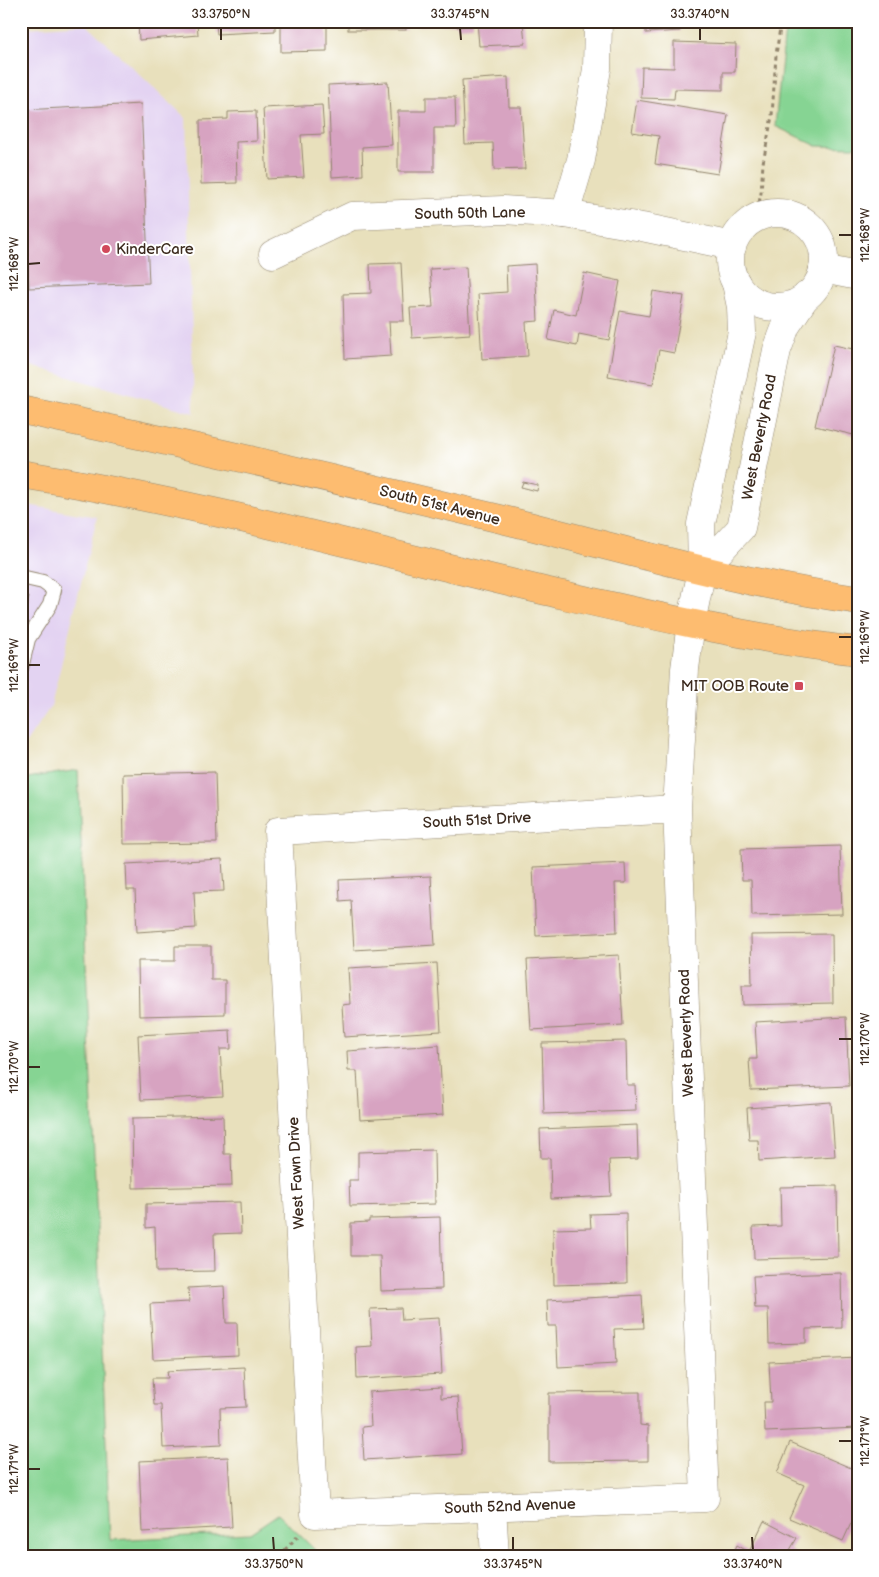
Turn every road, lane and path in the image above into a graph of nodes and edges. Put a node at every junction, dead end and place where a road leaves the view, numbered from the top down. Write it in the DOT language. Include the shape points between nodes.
graph roads {
  1 [pos="598,21"];
  2 [pos="781,21"];
  3 [pos="566,214"];
  4 [pos="756,218"];
  5 [pos="732,246"];
  6 [pos="273,254"];
  7 [pos="823,269"];
  8 [pos="858,276"];
  9 [pos="736,283"];
  10 [pos="806,296"];
  11 [pos="21,410"];
  12 [pos="21,474"];
  13 [pos="702,570"];
  14 [pos="21,578"];
  15 [pos="858,600"];
  16 [pos="691,623"];
  17 [pos="858,651"];
  18 [pos="21,668"];
  19 [pos="677,809"];
  20 [pos="278,831"];
  21 [pos="705,1498"];
  22 [pos="492,1507"];
  23 [pos="315,1514"];
  24 [pos="494,1556"];
  1 -- 3 [label="street" via="597,69 581,160"];
  2 -- 4 [label="path" via="772,116"];
  3 -- 5 [label="street, South 50th Lane"];
  3 -- 6 [label="street, South 50th Lane" via="503,210 352,216"];
  4 -- 5 [label="street" via="738,234"];
  4 -- 7 [label="street" via="779,213 801,219 810,226 822,246"];
  5 -- 9 [label="street" via="731,265"];
  7 -- 8 [label="street"];
  7 -- 10 [label="street" via="814,289"];
  9 -- 10 [label="street" via="755,301 768,306 795,304"];
  9 -- 13 [label="street, West Beverly Road" via="742,332 701,524"];
  10 -- 13 [label="street, West Beverly Road" via="786,326 777,350 741,528"];
  11 -- 13 [label="main road, South 51st Avenue" via="257,460"];
  12 -- 16 [label="main road" via="222,514"];
  13 -- 15 [label="main road, South 51st Avenue"];
  13 -- 16 [label="street, West Beverly Road"];
  14 -- 18 [label="lane" via="43,582 54,590 50,605 28,639"];
  16 -- 17 [label="main road"];
  16 -- 19 [label="street, West Beverly Road" via="685,669"];
  19 -- 20 [label="street, South 51st Drive"];
  19 -- 21 [label="street, West Beverly Road"];
  20 -- 23 [label="street, West Fawn Drive"];
  21 -- 22 [label="street, South 52nd Avenue"];
  22 -- 23 [label="street, South 52nd Avenue"];
  22 -- 24 [label="street"];
}
